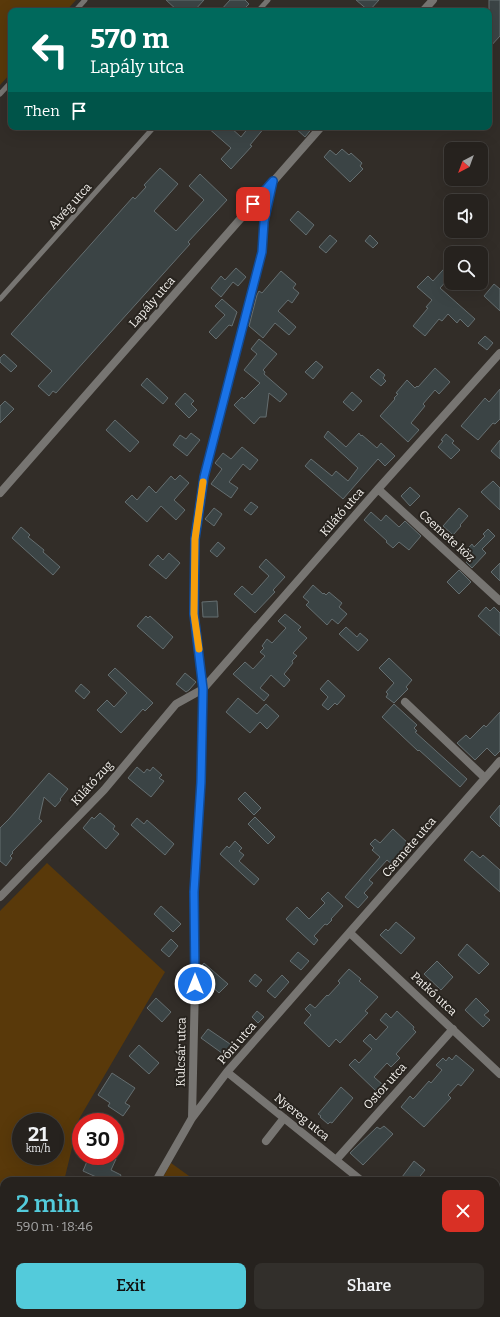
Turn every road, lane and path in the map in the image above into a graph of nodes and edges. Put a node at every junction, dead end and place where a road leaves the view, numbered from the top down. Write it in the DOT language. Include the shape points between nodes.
graph roads {
  1 [pos="85,0"];
  2 [pos="268,0"];
  3 [pos="433,0"];
  4 [pos="78,8"];
  5 [pos="261,8"];
  6 [pos="426,8"];
  7 [pos="8,85"];
  8 [pos="0,94"];
  9 [pos="151,130"];
  10 [pos="318,130"];
  11 [pos="273,181"];
  12 [pos="0,299"];
  13 [pos="500,353"];
  14 [pos="378,489"];
  15 [pos="0,493"];
  16 [pos="500,601"];
  17 [pos="203,689"];
  18 [pos="406,702"];
  19 [pos="500,761"];
  20 [pos="485,778"];
  21 [pos="0,897"];
  22 [pos="350,933"];
  23 [pos="453,1029"];
  24 [pos="227,1072"];
  25 [pos="500,1074"];
  26 [pos="192,1118"];
  27 [pos="284,1118"];
  28 [pos="266,1141"];
  29 [pos="336,1160"];
  30 [pos="158,1177"];
  31 [pos="357,1177"];
  1 -- 4 [label="lane"];
  2 -- 5 [label="lane"];
  3 -- 6 [label="street"];
  7 -- 8 [label="lane"];
  9 -- 12 [label="lane, Alvég utca"];
  10 -- 11 [label="street, Lapály utca"];
  11 -- 15 [label="street, Lapály utca"];
  11 -- 17 [label="street, Kulcsár utca" via="264,222 262,252 204,477 195,539 194,614"];
  13 -- 14 [label="street, Kilátó utca"];
  14 -- 16 [label="street, Csemete köz"];
  14 -- 17 [label="street, Kilátó utca"];
  17 -- 21 [label="street, Kilátó zug" via="176,704 104,790"];
  17 -- 26 [label="street, Kulcsár utca" via="201,782 194,892"];
  18 -- 20 [label="street"];
  19 -- 20 [label="street, Csemete utca"];
  20 -- 22 [label="street, Csemete utca"];
  22 -- 23 [label="street, Patkó utca"];
  22 -- 24 [label="street, Póni utca"];
  23 -- 25 [label="street, Patkó utca"];
  23 -- 29 [label="street, Ostor utca"];
  24 -- 26 [label="street, Póni utca"];
  24 -- 27 [label="street, Nyereg utca"];
  26 -- 30 [label="street, Póni utca"];
  27 -- 28 [label="street"];
  27 -- 29 [label="street, Nyereg utca"];
  29 -- 31 [label="street, Nyereg utca"];
}
